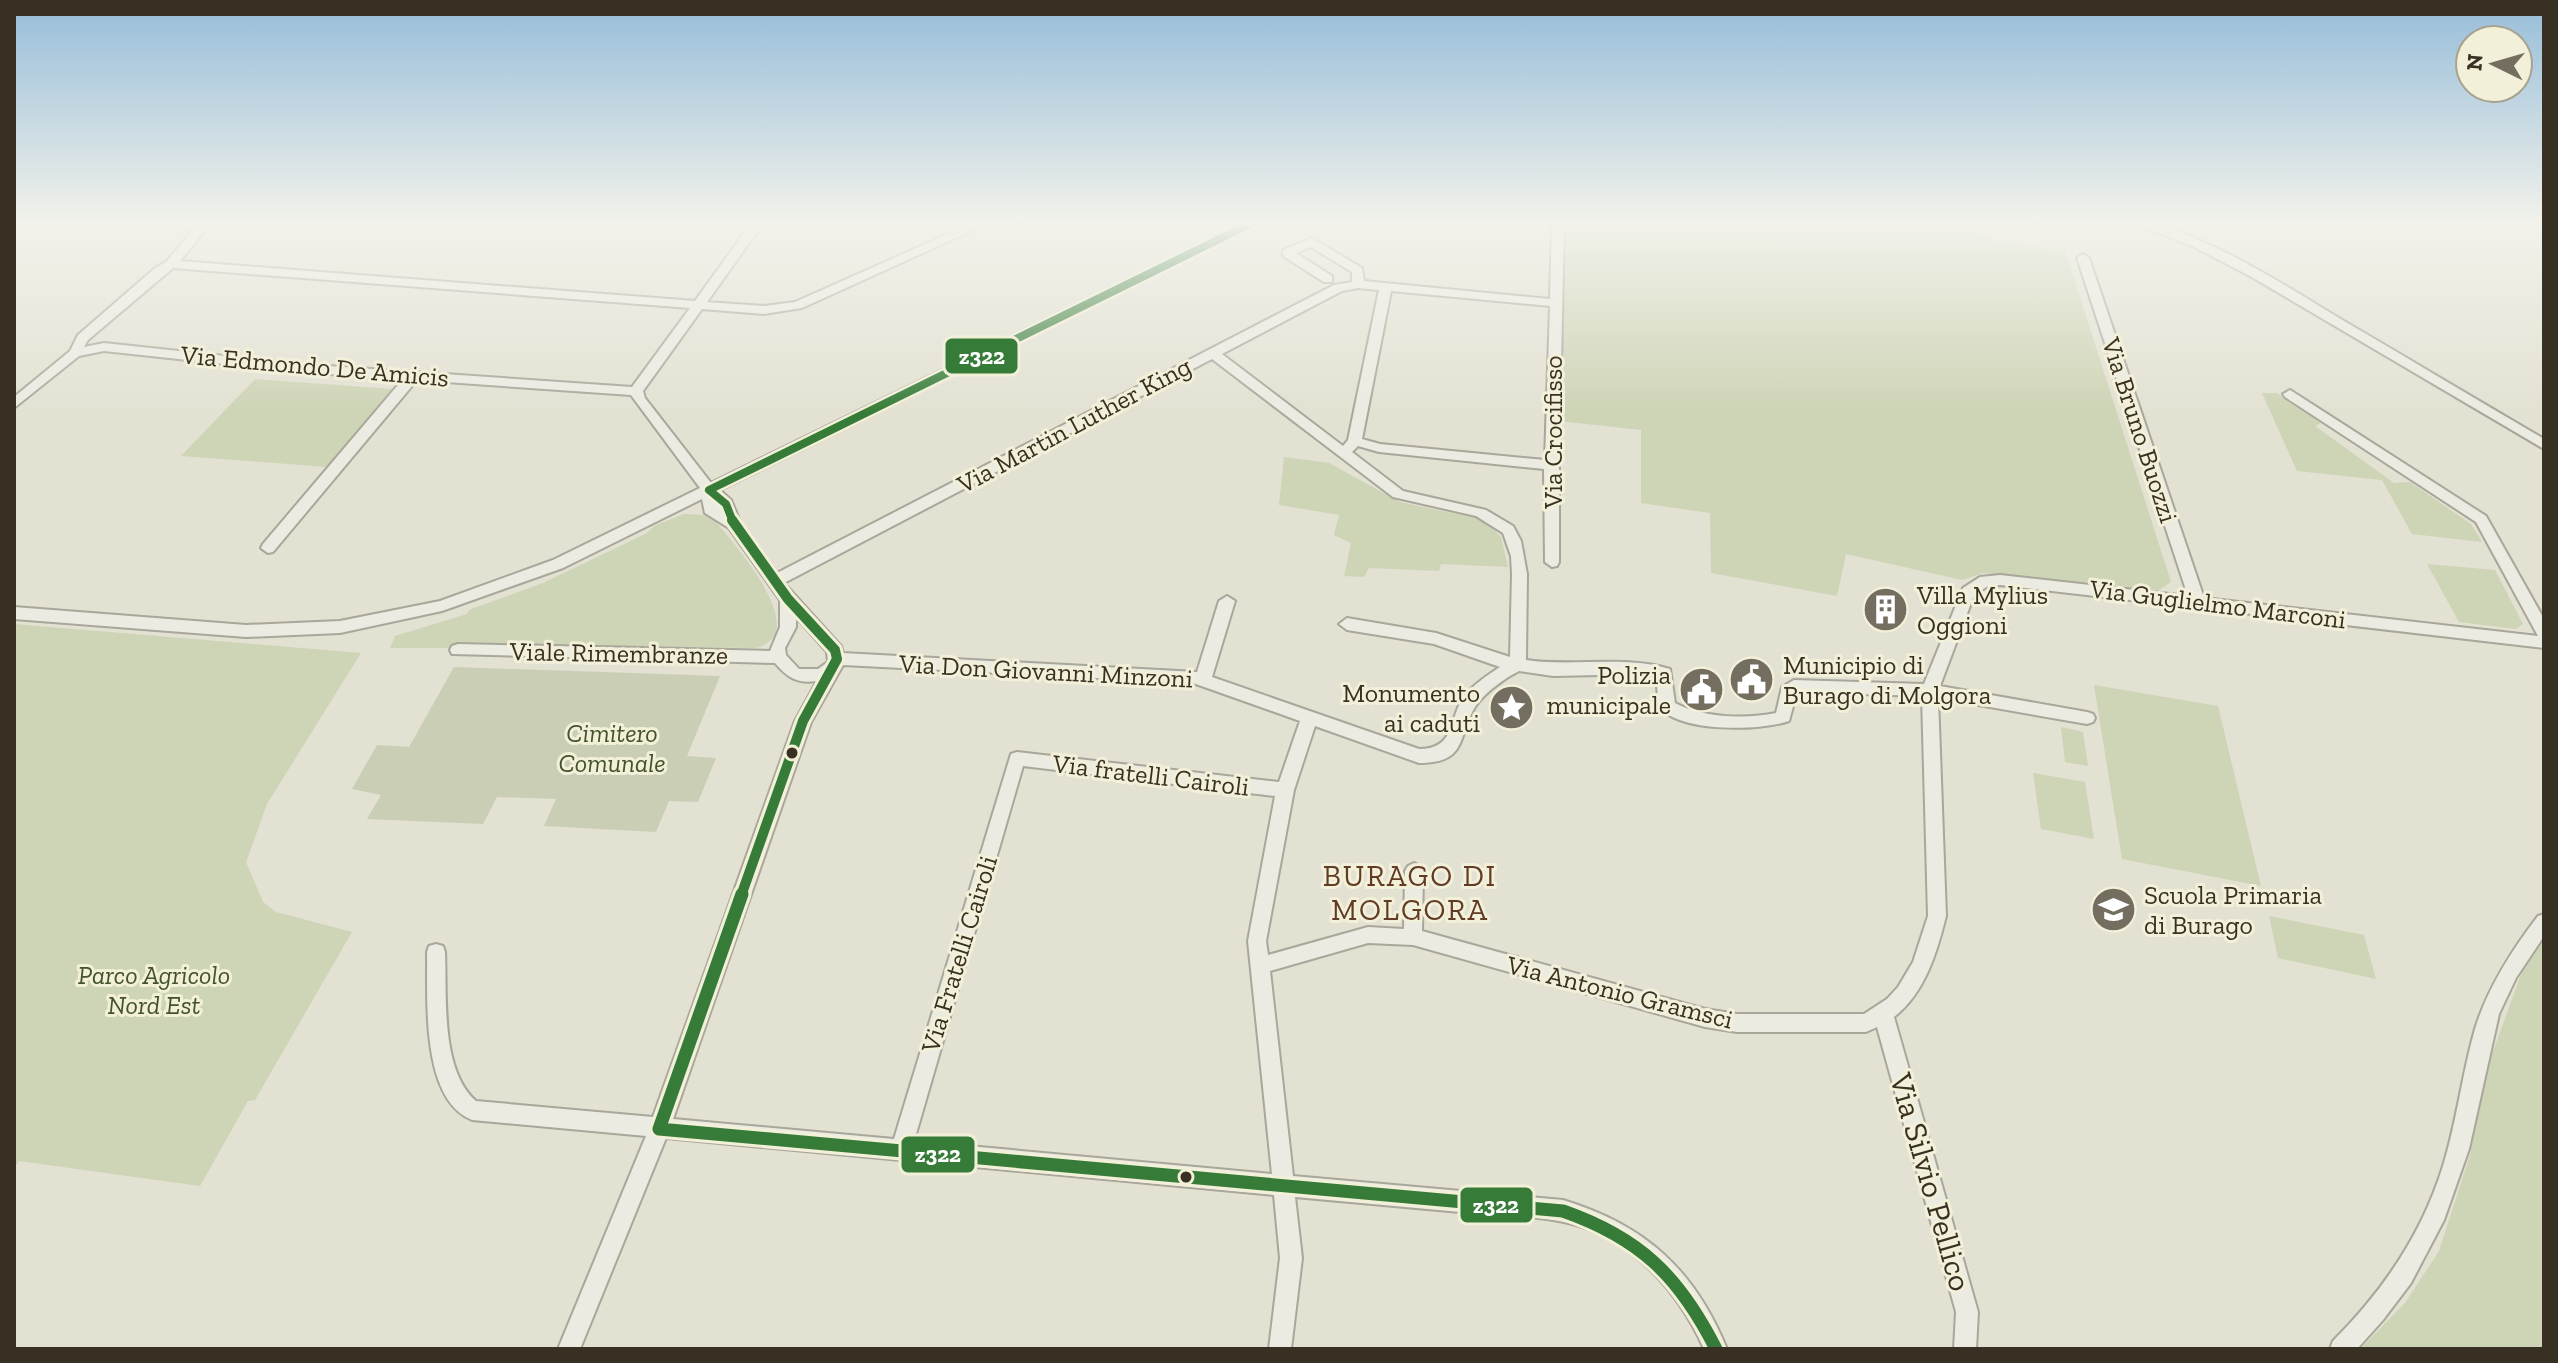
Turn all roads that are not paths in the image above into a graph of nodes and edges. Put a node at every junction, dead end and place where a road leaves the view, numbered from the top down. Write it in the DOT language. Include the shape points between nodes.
graph roads {
  1 [pos="142,286"];
  2 [pos="435,286"];
  3 [pos="712,286"];
  4 [pos="842,286"];
  5 [pos="1125,286"];
  6 [pos="1350,286"];
  7 [pos="1377,286"];
  8 [pos="1382,286"];
  9 [pos="1554,286"];
  10 [pos="2092,286"];
  11 [pos="2274,286"];
  12 [pos="1553,303"];
  13 [pos="696,307"];
  14 [pos="75,353"];
  15 [pos="1213,353"];
  16 [pos="414,375"];
  17 [pos="636,391"];
  18 [pos="2290,394"];
  19 [pos="14,404"];
  20 [pos="2544,445"];
  21 [pos="1349,446"];
  22 [pos="1548,465"];
  23 [pos="709,490"];
  24 [pos="268,548"];
  25 [pos="1552,562"];
  26 [pos="775,581"];
  27 [pos="788,599"];
  28 [pos="1227,601"];
  29 [pos="2197,601"];
  30 [pos="14,613"];
  31 [pos="1347,624"];
  32 [pos="820,633"];
  33 [pos="2544,633"];
  34 [pos="783,638"];
  35 [pos="2544,642"];
  36 [pos="458,650"];
  37 [pos="779,657"];
  38 [pos="835,664"];
  39 [pos="1518,665"];
  40 [pos="796,675"];
  41 [pos="1203,680"];
  42 [pos="1930,690"];
  43 [pos="1309,718"];
  44 [pos="2087,718"];
  45 [pos="803,721"];
  46 [pos="1017,759"];
  47 [pos="1285,790"];
  48 [pos="1414,871"];
  49 [pos="2544,922"];
  50 [pos="1413,937"];
  51 [pos="436,952"];
  52 [pos="1261,965"];
  53 [pos="1884,1016"];
  54 [pos="659,1129"];
  55 [pos="901,1149"];
  56 [pos="1286,1184"];
  57 [pos="569,1349"];
  58 [pos="1280,1349"];
  59 [pos="1716,1349"];
  60 [pos="1965,1349"];
  61 [pos="2341,1349"];
  1 -- 14 [label="street" via="82,338"];
  2 -- 13 [label="street"];
  3 -- 13 [label="street"];
  4 -- 13 [label="street" via="798,305 749,310"];
  5 -- 23 [label="street"];
  6 -- 15 [label="street, Via Martin Luther King"];
  7 -- 8 [label="street, Via Martin Luther King"];
  8 -- 12 [label="street, Via Martin Luther King"];
  8 -- 21 [label="street"];
  9 -- 12 [label="street, Via Crocifisso"];
  10 -- 29 [label="street, Via Bruno Buozzi"];
  11 -- 20 [label="street"];
  12 -- 22 [label="street, Via Crocifisso"];
  13 -- 17 [label="street"];
  14 -- 16 [label="street, Via Edmondo De Amicis" via="104,347"];
  14 -- 19 [label="street"];
  15 -- 21 [label="street"];
  15 -- 26 [label="street, Via Martin Luther King"];
  16 -- 17 [label="street, Via Edmondo De Amicis"];
  16 -- 24 [label="street"];
  17 -- 23 [label="street"];
  18 -- 33 [label="street" via="2481,519"];
  21 -- 22 [label="street"];
  21 -- 39 [label="street" via="1398,494 1471,510 1510,531 1518,550"];
  22 -- 25 [label="street, Via Crocifisso"];
  23 -- 26 [label="street" via="710,510 734,525"];
  23 -- 30 [label="street" via="543,571 442,606 378,621 278,631"];
  26 -- 27 [label="street"];
  27 -- 32 [label="street"];
  27 -- 34 [label="street"];
  28 -- 41 [label="street"];
  29 -- 35 [label="street, Via Guglielmo Marconi"];
  29 -- 42 [label="street, Via Guglielmo Marconi" via="1985,581 1968,592"];
  31 -- 39 [label="street" via="1436,639"];
  32 -- 34 [label="street" via="802,630"];
  32 -- 38 [label="street" via="835,650"];
  34 -- 37 [label="street"];
  36 -- 37 [label="street, Viale Rimembranze"];
  37 -- 40 [label="street"];
  38 -- 40 [label="street" via="815,677"];
  38 -- 41 [label="street, Via Don Giovanni Minzoni"];
  38 -- 45 [label="street"];
  39 -- 42 [label="street" via="1553,670 1648,668 1664,673 1667,706 1675,713 1760,724 1783,717 1794,686"];
  39 -- 43 [label="street, Via Don Giovanni Minzoni" via="1469,702 1453,744 1434,756 1419,756"];
  40 -- 45 [label="street" via="805,697"];
  41 -- 43 [label="street, Via Don Giovanni Minzoni"];
  42 -- 44 [label="street"];
  42 -- 53 [label="street" via="1937,916 1924,964"];
  43 -- 47 [label="street"];
  45 -- 54 [label="street"];
  46 -- 47 [label="street, Via fratelli Cairoli"];
  46 -- 55 [label="street, Via Fratelli Cairoli"];
  47 -- 52 [label="street" via="1257,941"];
  48 -- 50 [label="street"];
  49 -- 61 [label="street" via="2525,946 2485,1026 2447,1186 2432,1221 2405,1276"];
  50 -- 52 [label="street, Via Antonio Gramsci" via="1368,935"];
  50 -- 53 [label="street, Via Antonio Gramsci" via="1705,1018 1737,1023 1866,1023"];
  51 -- 54 [label="street" via="444,1072 459,1103 472,1110"];
  52 -- 56 [label="street"];
  53 -- 60 [label="street, Via Silvio Pellico" via="1967,1312"];
  54 -- 55 [label="street"];
  54 -- 57 [label="street"];
  55 -- 56 [label="street"];
  56 -- 58 [label="street" via="1291,1266"];
  56 -- 59 [label="street" via="1541,1208 1594,1220 1636,1243 1675,1276"];
}
